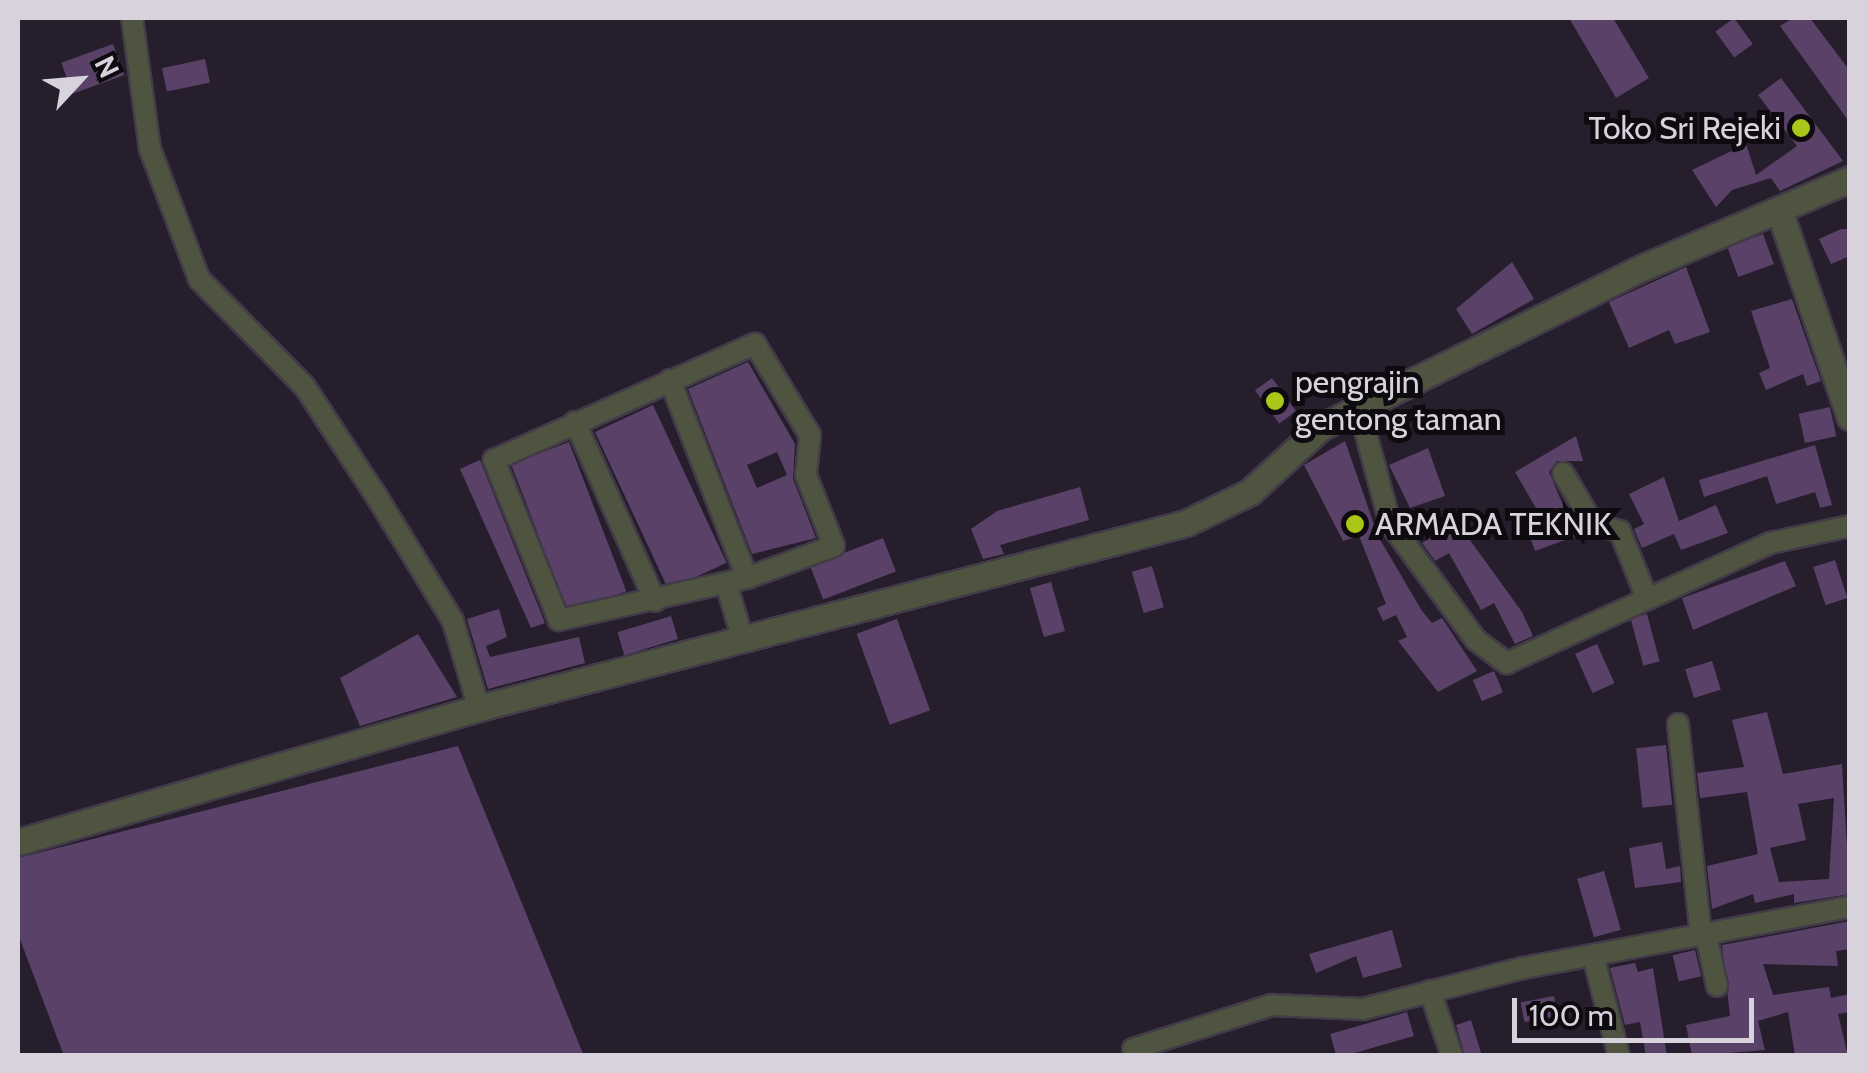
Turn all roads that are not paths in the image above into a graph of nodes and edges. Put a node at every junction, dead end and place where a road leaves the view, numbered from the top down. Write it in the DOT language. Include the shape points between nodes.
graph roads {
  1 [pos="132,18"];
  2 [pos="1850,179"];
  3 [pos="1778,210"];
  4 [pos="670,380"];
  5 [pos="1359,408"];
  6 [pos="1850,417"];
  7 [pos="575,422"];
  8 [pos="1562,473"];
  9 [pos="1850,526"];
  10 [pos="737,580"];
  11 [pos="1646,596"];
  12 [pos="654,601"];
  13 [pos="744,640"];
  14 [pos="478,708"];
  15 [pos="1678,724"];
  16 [pos="18,842"];
  17 [pos="1850,908"];
  18 [pos="1704,935"];
  19 [pos="1593,954"];
  20 [pos="1717,986"];
  21 [pos="1430,991"];
  22 [pos="1132,1049"];
  23 [pos="1452,1056"];
  24 [pos="1619,1056"];
  1 -- 14 [label="street" via="150,149 200,279 304,387 377,497 453,620"];
  2 -- 3 [label="street"];
  3 -- 5 [label="street"];
  3 -- 6 [label="street"];
  4 -- 7 [label="street"];
  4 -- 10 [label="street"];
  4 -- 10 [label="street" via="760,346 810,435 806,475 834,546"];
  5 -- 11 [label="street" via="1390,523 1476,640 1500,659 1514,661"];
  5 -- 13 [label="street" via="1298,444 1250,492 1186,523"];
  7 -- 12 [label="street"];
  7 -- 12 [label="street" via="493,465 556,615 568,621"];
  8 -- 11 [label="street" via="1592,524 1620,531"];
  9 -- 11 [label="street" via="1770,543"];
  10 -- 12 [label="street"];
  10 -- 13 [label="street"];
  13 -- 14 [label="street"];
  14 -- 16 [label="street"];
  15 -- 18 [label="street"];
  17 -- 18 [label="street"];
  18 -- 19 [label="street"];
  18 -- 20 [label="street"];
  19 -- 21 [label="street"];
  19 -- 24 [label="street"];
  21 -- 22 [label="street" via="1363,1010 1272,1005"];
  21 -- 23 [label="street"];
}
